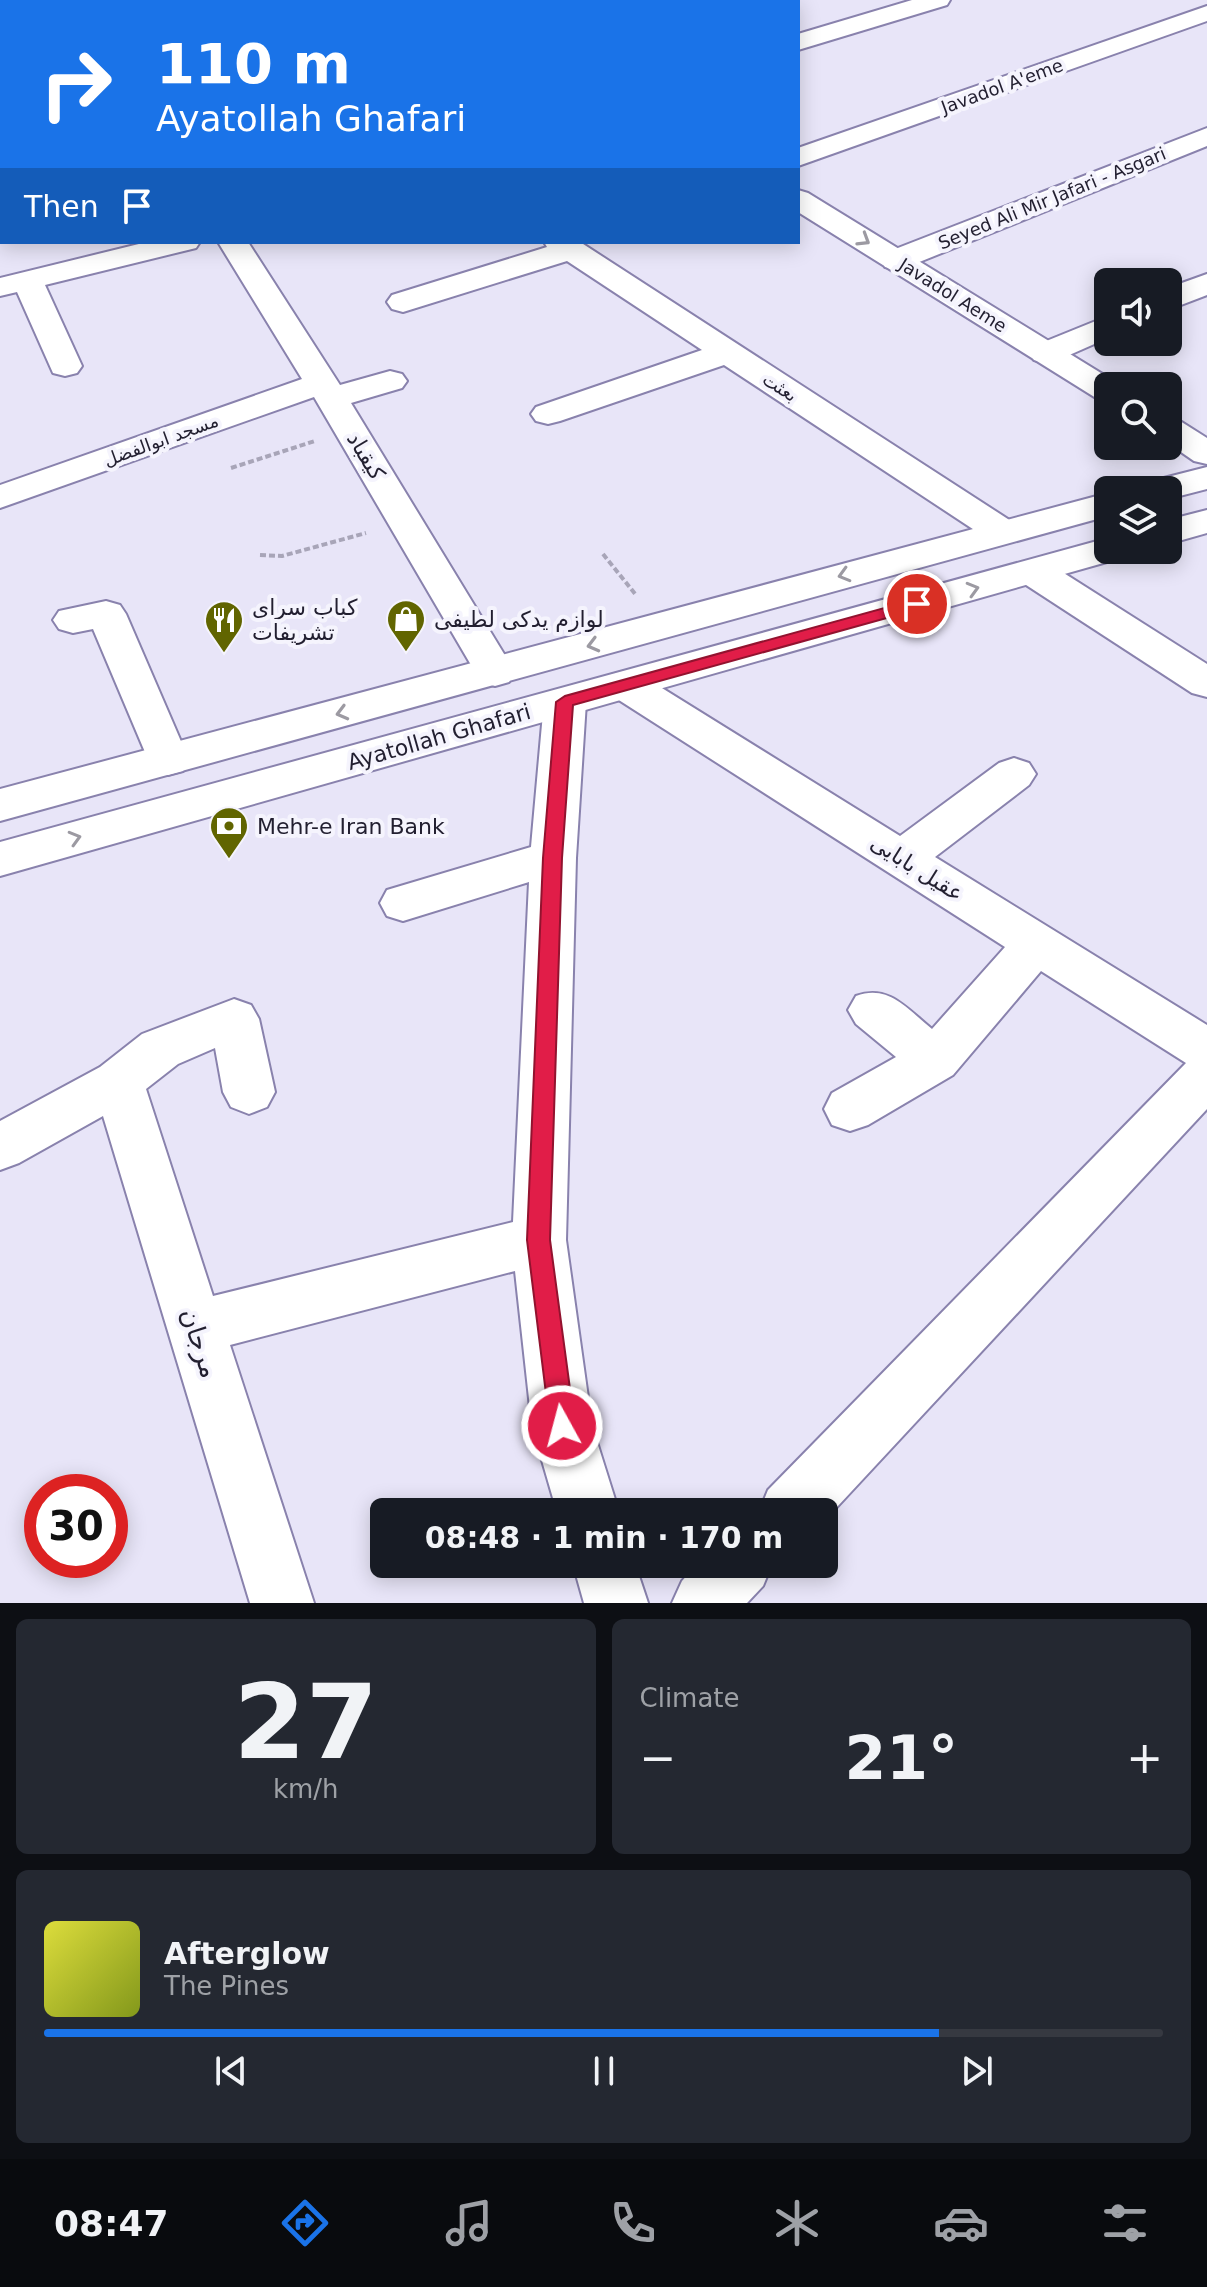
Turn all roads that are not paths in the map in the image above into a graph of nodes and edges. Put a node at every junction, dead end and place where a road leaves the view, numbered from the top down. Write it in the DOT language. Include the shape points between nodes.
graph roads {
  1 [pos="938,0"];
  2 [pos="1207,13"];
  3 [pos="800,41"];
  4 [pos="1207,136"];
  5 [pos="800,157"];
  6 [pos="800,200"];
  7 [pos="177,244"];
  8 [pos="234,244"];
  9 [pos="564,246"];
  10 [pos="896,260"];
  11 [pos="1207,283"];
  12 [pos="14,284"];
  13 [pos="1182,294"];
  14 [pos="403,302"];
  15 [pos="1094,332"];
  16 [pos="728,352"];
  17 [pos="1046,353"];
  18 [pos="65,366"];
  19 [pos="390,381"];
  20 [pos="1094,382"];
  21 [pos="326,390"];
  22 [pos="548,414"];
  23 [pos="1182,437"];
  24 [pos="1207,453"];
  25 [pos="1207,478"];
  26 [pos="1182,485"];
  27 [pos="0,497"];
  28 [pos="1094,508"];
  29 [pos="1207,521"];
  30 [pos="1182,528"];
  31 [pos="1001,531"];
  32 [pos="1094,554"];
  33 [pos="1034,572"];
  34 [pos="73,620"];
  35 [pos="495,672"];
  36 [pos="1207,683"];
  37 [pos="626,685"];
  38 [pos="565,702"];
  39 [pos="168,760"];
  40 [pos="1014,774"];
  41 [pos="0,805"];
  42 [pos="553,858"];
  43 [pos="0,859"];
  44 [pos="901,859"];
  45 [pos="403,903"];
  46 [pos="1036,944"];
  47 [pos="873,1010"];
  48 [pos="1207,1051"];
  49 [pos="935,1060"];
  50 [pos="1207,1075"];
  51 [pos="118,1082"];
  52 [pos="249,1092"];
  53 [pos="850,1109"];
  54 [pos="0,1147"];
  55 [pos="539,1240"];
  56 [pos="196,1327"];
  57 [pos="584,1498"];
  58 [pos="803,1498"];
  59 [pos="608,1578"];
  60 [pos="728,1578"];
  61 [pos="282,1603"];
  62 [pos="616,1603"];
  63 [pos="704,1603"];
  1 -- 3 [label="street"];
  2 -- 5 [label="street, Javadol A'eme"];
  4 -- 10 [label="street, Seyed Ali Mir Jafari - Asgari"];
  6 -- 10 [label="street, Javadol Aeme, one-way"];
  7 -- 12 [label="street"];
  8 -- 21 [label="street, کیقباد"];
  9 -- 14 [label="street"];
  9 -- 16 [label="street, بعثت"];
  10 -- 17 [label="street, Javadol Aeme"];
  11 -- 13 [label="street"];
  12 -- 18 [label="street"];
  15 -- 17 [label="street"];
  16 -- 22 [label="street"];
  16 -- 31 [label="street, بعثت"];
  17 -- 20 [label="street, Javadol Aeme"];
  19 -- 21 [label="street, مسجد ابوالفضل"];
  21 -- 27 [label="street, مسجد ابوالفضل"];
  21 -- 35 [label="street, کیقباد"];
  23 -- 24 [label="street"];
  25 -- 26 [label="street"];
  28 -- 31 [label="street"];
  29 -- 30 [label="street"];
  31 -- 35 [label="street, one-way"];
  32 -- 33 [label="street, Ayatollah Ghafari"];
  33 -- 36 [label="street"];
  37 -- 33 [label="street, Ayatollah Ghafari, one-way"];
  34 -- 39 [label="street" via="106,614"];
  35 -- 39 [label="street, one-way"];
  37 -- 38 [label="street, Ayatollah Ghafari"];
  37 -- 44 [label="street, عقیل بابایی"];
  38 -- 42 [label="street"];
  43 -- 38 [label="street, Ayatollah Ghafari, one-way"];
  39 -- 41 [label="street"];
  40 -- 44 [label="street"];
  42 -- 45 [label="street"];
  42 -- 55 [label="street"];
  44 -- 46 [label="street, عقیل بابایی"];
  46 -- 48 [label="street, عقیل بابایی"];
  46 -- 49 [label="street"];
  47 -- 49 [label="street"];
  49 -- 53 [label="street"];
  50 -- 58 [label="street"];
  51 -- 52 [label="street" via="160,1049 234,1019"];
  51 -- 54 [label="street"];
  51 -- 56 [label="street, مرجان"];
  55 -- 56 [label="street"];
  55 -- 57 [label="street" via="562,1426"];
  56 -- 61 [label="street, مرجان"];
  59 -- 62 [label="street"];
  60 -- 63 [label="street"];
}
